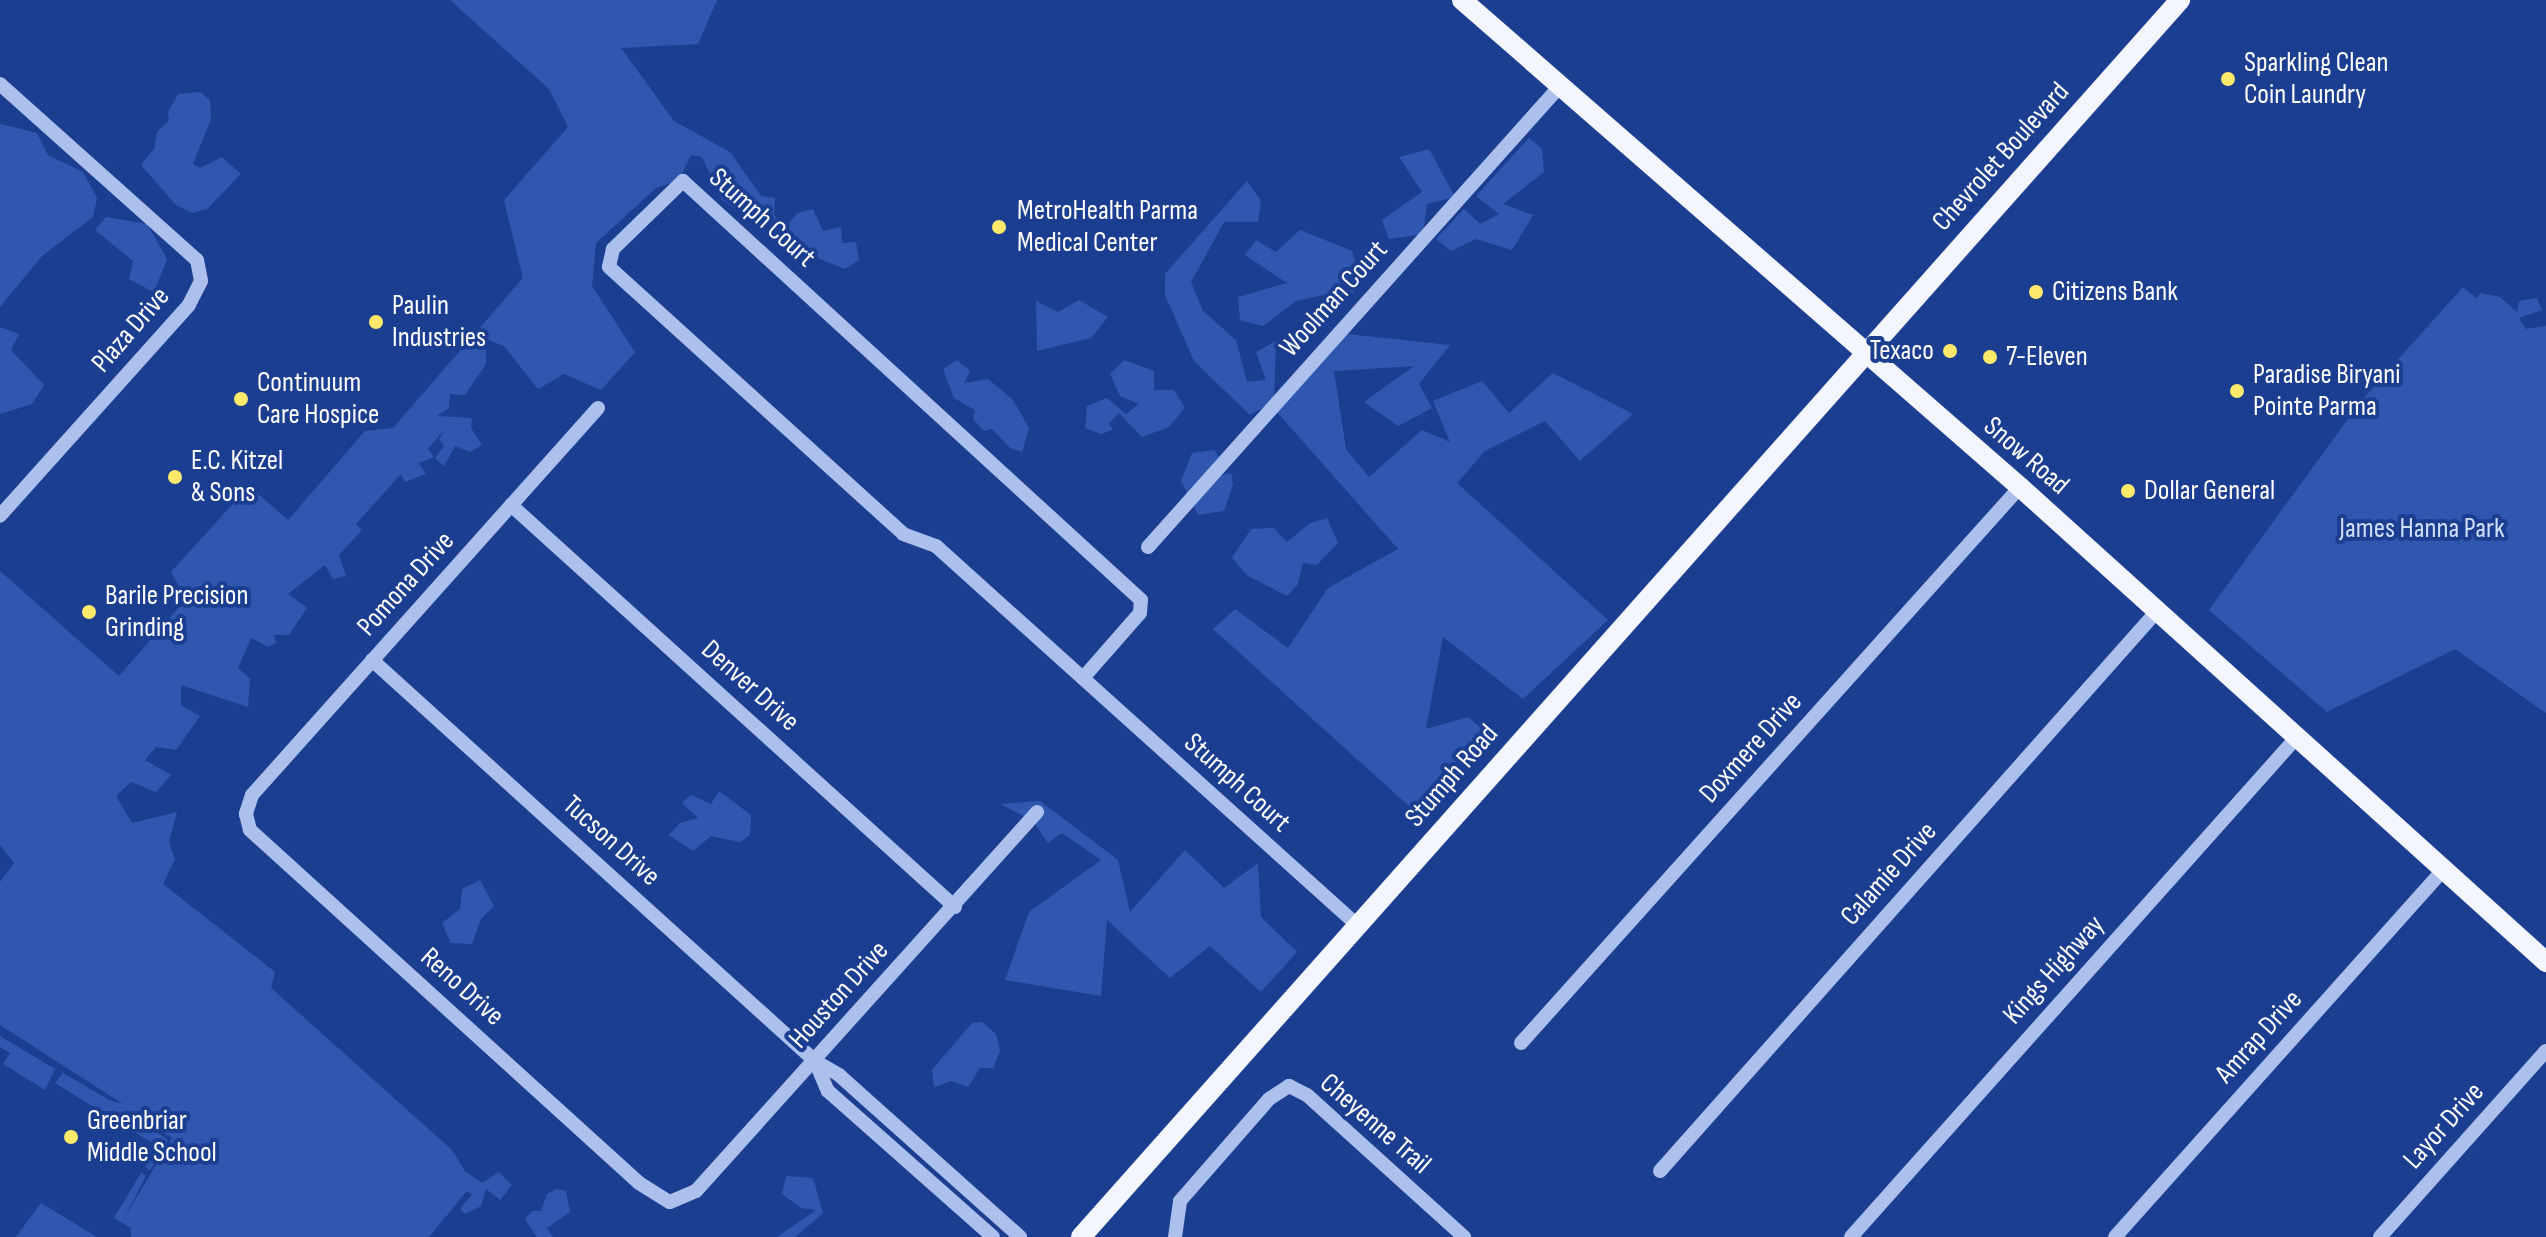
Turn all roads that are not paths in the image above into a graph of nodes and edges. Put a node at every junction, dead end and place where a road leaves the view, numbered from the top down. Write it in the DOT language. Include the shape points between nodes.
graph roads {
  1 [pos="1462,0"];
  2 [pos="2180,0"];
  3 [pos="0,84"];
  4 [pos="1560,86"];
  5 [pos="1864,351"];
  6 [pos="598,408"];
  7 [pos="2020,487"];
  8 [pos="511,505"];
  9 [pos="0,516"];
  10 [pos="1148,547"];
  11 [pos="2157,611"];
  12 [pos="372,660"];
  13 [pos="1083,678"];
  14 [pos="2296,738"];
  15 [pos="252,795"];
  16 [pos="1037,812"];
  17 [pos="2442,871"];
  18 [pos="955,907"];
  19 [pos="1357,925"];
  20 [pos="2546,962"];
  21 [pos="1521,1043"];
  22 [pos="2546,1051"];
  23 [pos="815,1061"];
  24 [pos="1660,1171"];
  25 [pos="670,1202"];
  26 [pos="993,1237"];
  27 [pos="1020,1237"];
  28 [pos="1081,1237"];
  29 [pos="1175,1237"];
  30 [pos="1464,1237"];
  31 [pos="1851,1237"];
  32 [pos="2115,1237"];
  33 [pos="2380,1237"];
  1 -- 4 [label="main road, Snow Road"];
  2 -- 5 [label="main road, Chevrolet Boulevard"];
  3 -- 9 [label="street, Plaza Drive" via="197,260 201,281 189,305"];
  4 -- 5 [label="main road, Snow Road"];
  4 -- 10 [label="street, Woolman Court"];
  5 -- 7 [label="main road, Snow Road"];
  5 -- 19 [label="main road, Stumph Road"];
  6 -- 8 [label="street, Pomona Drive"];
  7 -- 11 [label="main road, Snow Road"];
  7 -- 21 [label="street, Doxmere Drive"];
  8 -- 12 [label="street, Pomona Drive"];
  8 -- 18 [label="street, Denver Drive"];
  11 -- 14 [label="main road, Snow Road"];
  11 -- 24 [label="street, Calamie Drive"];
  12 -- 15 [label="street, Pomona Drive"];
  12 -- 23 [label="street, Tucson Drive"];
  13 -- 13 [label="street, Stumph Court" via="936,546 903,534 609,267 613,249 683,181 1141,600 1140,613"];
  13 -- 19 [label="street, Stumph Court"];
  14 -- 17 [label="main road, Snow Road"];
  14 -- 31 [label="street, Kings Highway"];
  15 -- 25 [label="street, Reno Drive" via="246,814 250,830 639,1183"];
  16 -- 18 [label="street, Houston Drive"];
  17 -- 20 [label="main road, Snow Road"];
  17 -- 32 [label="street, Amrap Drive"];
  18 -- 23 [label="street, Houston Drive"];
  19 -- 28 [label="main road, Stumph Road"];
  22 -- 33 [label="street, Layor Drive"];
  23 -- 25 [label="street, Houston Drive" via="696,1191"];
  23 -- 26 [label="street, Tucson Drive" via="828,1091"];
  23 -- 27 [label="street, Tucson Drive" via="839,1075"];
  29 -- 30 [label="street, Cheyenne Trail" via="1180,1201 1269,1099 1289,1086 1307,1095"];
}
